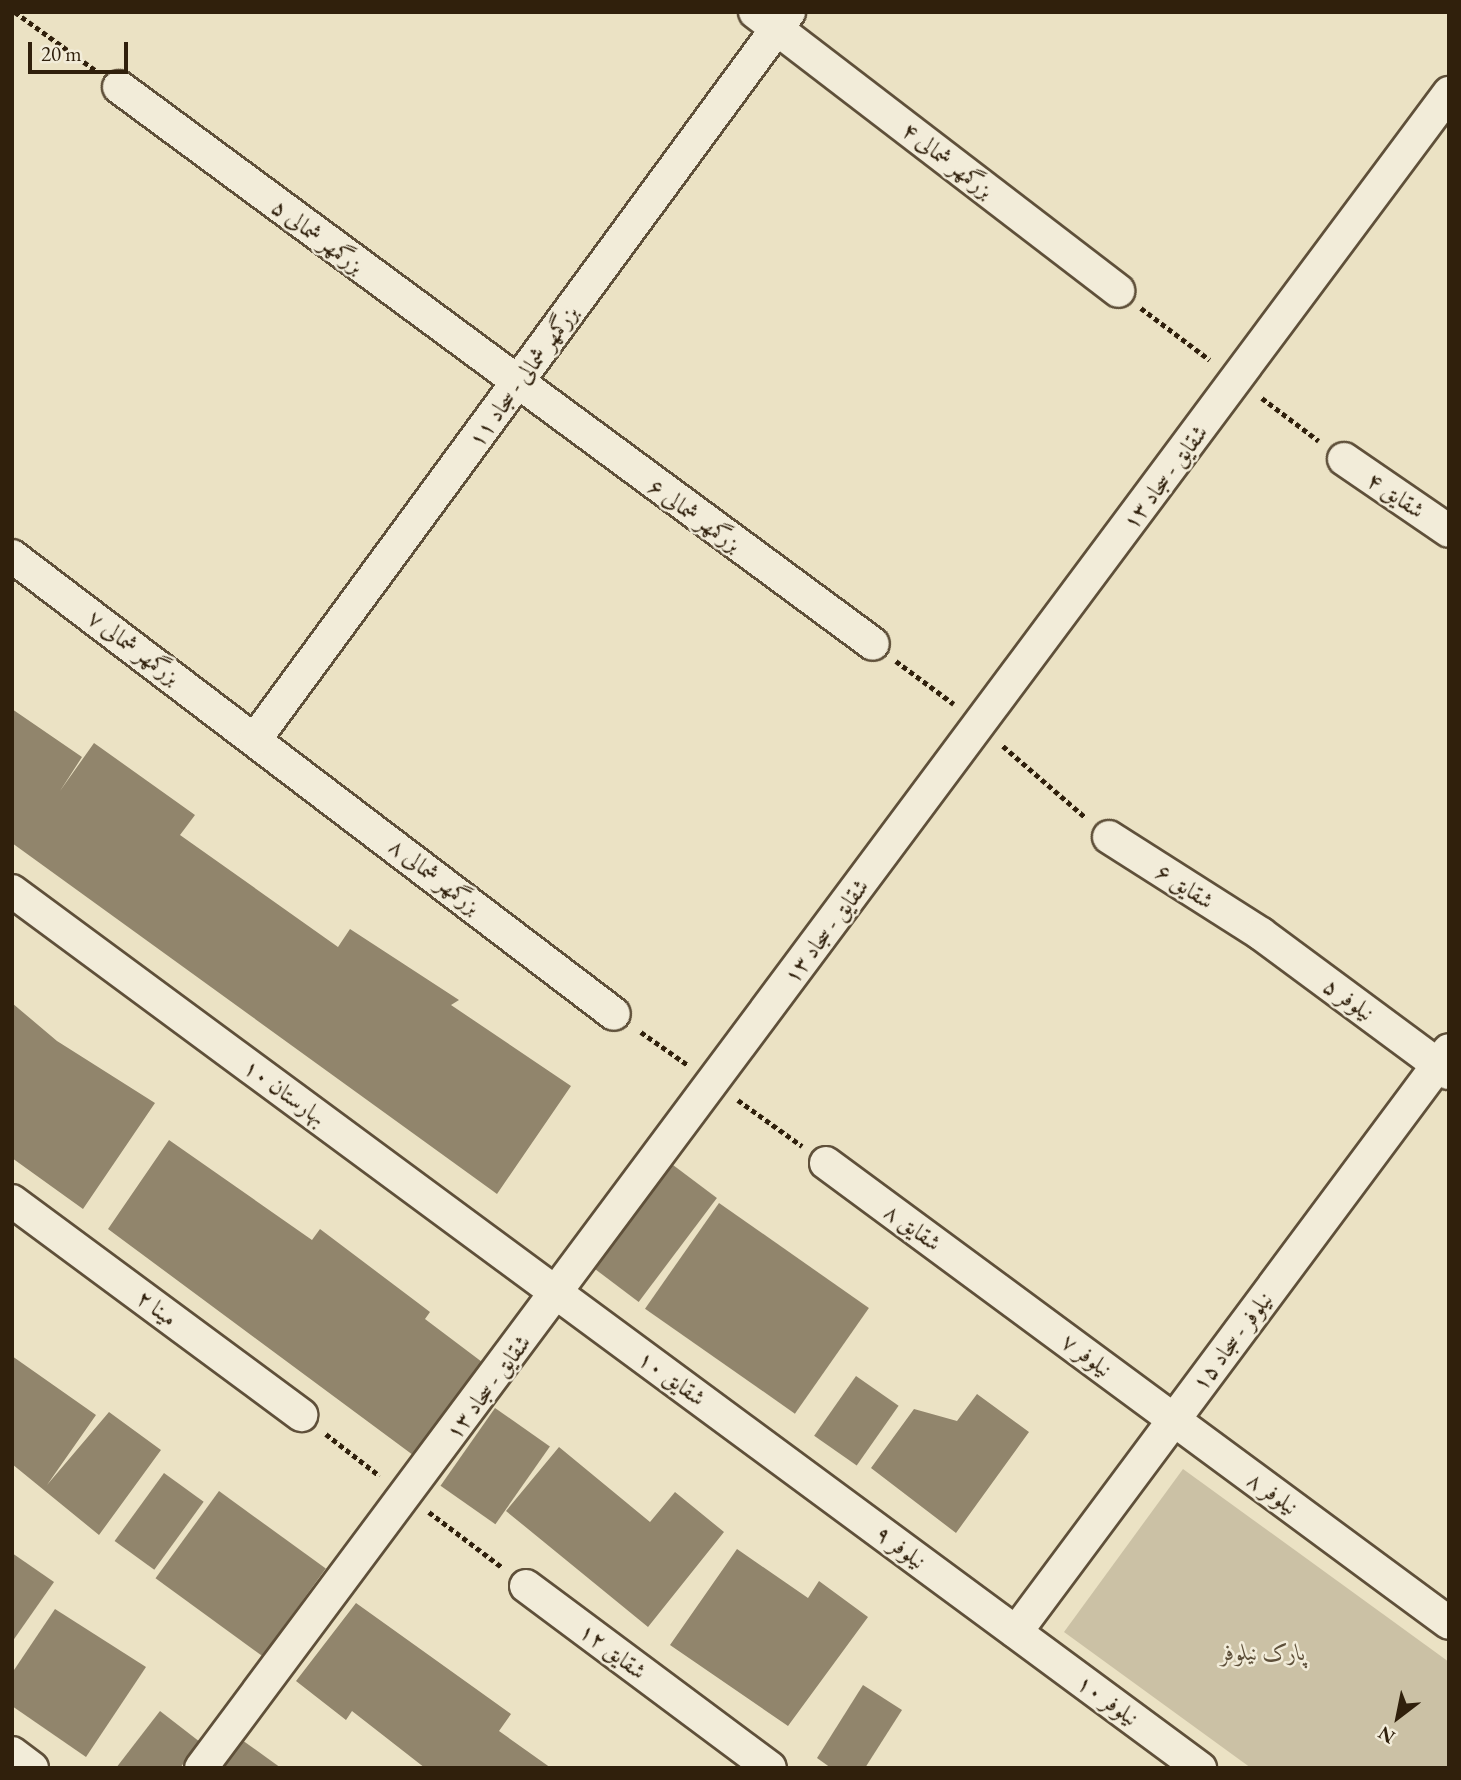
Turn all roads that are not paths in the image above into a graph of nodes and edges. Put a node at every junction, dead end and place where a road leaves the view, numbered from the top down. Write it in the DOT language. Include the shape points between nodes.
graph roads {
  1 [pos="774,18"];
  2 [pos="119,87"];
  3 [pos="1449,93"];
  4 [pos="1118,291"];
  5 [pos="516,385"];
  6 [pos="1344,459"];
  7 [pos="1449,531"];
  8 [pos="12,556"];
  9 [pos="873,644"];
  10 [pos="256,738"];
  11 [pos="1109,837"];
  12 [pos="12,891"];
  13 [pos="1261,934"];
  14 [pos="614,1014"];
  15 [pos="1445,1062"];
  16 [pos="826,1163"];
  17 [pos="12,1201"];
  18 [pos="1000,1291"];
  19 [pos="557,1293"];
  20 [pos="301,1415"];
  21 [pos="1174,1420"];
  22 [pos="786,1462"];
  23 [pos="526,1586"];
  24 [pos="1449,1623"];
  25 [pos="1016,1632"];
  26 [pos="12,1753"];
  27 [pos="32,1768"];
  28 [pos="201,1768"];
  29 [pos="770,1768"];
  30 [pos="1200,1768"];
  1 -- 4 [label="street, بزرگمهر شمالی ۴"];
  1 -- 5 [label="street, بزرگمهر شمالی - سجاد ۱۱"];
  2 -- 5 [label="street, بزرگمهر شمالی ۵"];
  3 -- 19 [label="street, شقایق - سجاد ۱۳"];
  5 -- 9 [label="street, بزرگمهر شمالی ۶"];
  5 -- 10 [label="street, بزرگمهر شمالی - سجاد ۱۱"];
  6 -- 7 [label="street, شقایق ۴"];
  8 -- 10 [label="street, بزرگمهر شمالی ۷"];
  10 -- 14 [label="street, بزرگمهر شمالی ۸"];
  11 -- 13 [label="street, شقایق ۶"];
  12 -- 19 [label="street, بهارستان ۱۰"];
  13 -- 15 [label="street, نیلوفر ۵"];
  15 -- 21 [label="street, نیلوفر - سجاد ۱۵"];
  16 -- 18 [label="street, شقایق ۸"];
  17 -- 20 [label="street, مینا ۲"];
  18 -- 21 [label="street, نیلوفر ۷"];
  19 -- 22 [label="street, شقایق ۱۰"];
  19 -- 28 [label="street, شقایق - سجاد ۱۳"];
  21 -- 24 [label="street, نیلوفر ۸"];
  21 -- 25 [label="street, نیلوفر - سجاد ۱۵"];
  22 -- 25 [label="street, نیلوفر ۹"];
  23 -- 29 [label="street, شقایق ۱۲"];
  25 -- 30 [label="street, نیلوفر ۱۰"];
  26 -- 27 [label="street"];
}
